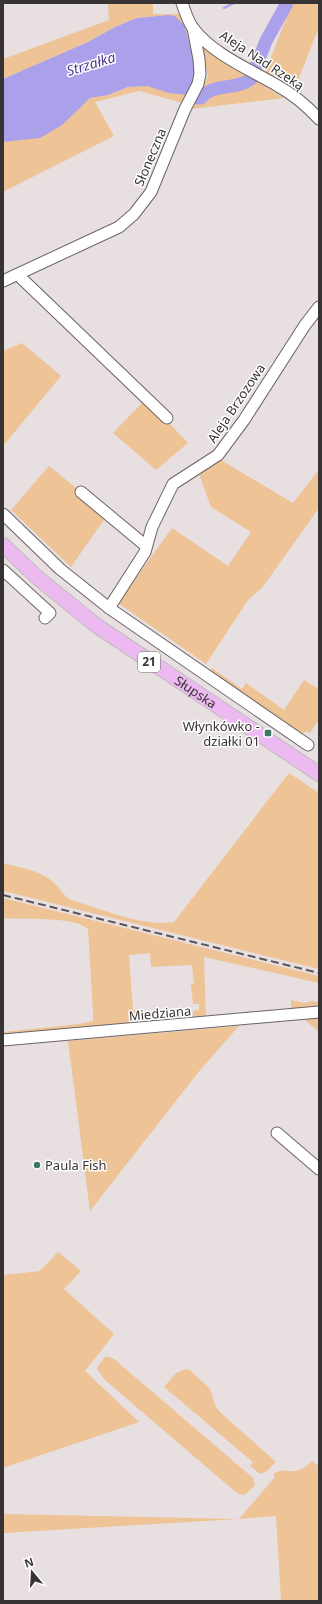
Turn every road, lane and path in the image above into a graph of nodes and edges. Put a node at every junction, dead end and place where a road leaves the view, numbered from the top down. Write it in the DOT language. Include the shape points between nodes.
graph roads {
  1 [pos="182,3"];
  2 [pos="193,28"];
  3 [pos="319,119"];
  4 [pos="18,275"];
  5 [pos="3,281"];
  6 [pos="319,307"];
  7 [pos="167,418"];
  8 [pos="81,492"];
  9 [pos="3,514"];
  10 [pos="3,545"];
  11 [pos="146,546"];
  12 [pos="3,570"];
  13 [pos="109,608"];
  14 [pos="45,618"];
  15 [pos="308,745"];
  16 [pos="319,774"];
  17 [pos="319,1012"];
  18 [pos="3,1040"];
  19 [pos="277,1133"];
  20 [pos="319,1169"];
  1 -- 2 [label="street, Aleja Nad Rzeką"];
  2 -- 3 [label="street, Aleja Nad Rzeką" via="220,52 299,100"];
  2 -- 4 [label="street, Słoneczna" via="199,58 198,84 151,192 134,214 119,227"];
  4 -- 5 [label="street, Słoneczna"];
  4 -- 7 [label="street"];
  6 -- 11 [label="street, Aleja Brzozowa" via="218,455 173,484 152,527"];
  8 -- 11 [label="street"];
  9 -- 13 [label="street" via="60,568"];
  10 -- 16 [label="main road, Słupska / 21" via="39,579 97,626"];
  11 -- 13 [label="street, Aleja Brzozowa" via="141,560"];
  12 -- 14 [label="street" via="50,613"];
  13 -- 15 [label="street"];
  17 -- 18 [label="street, Miedziana"];
  19 -- 20 [label="street"];
}
